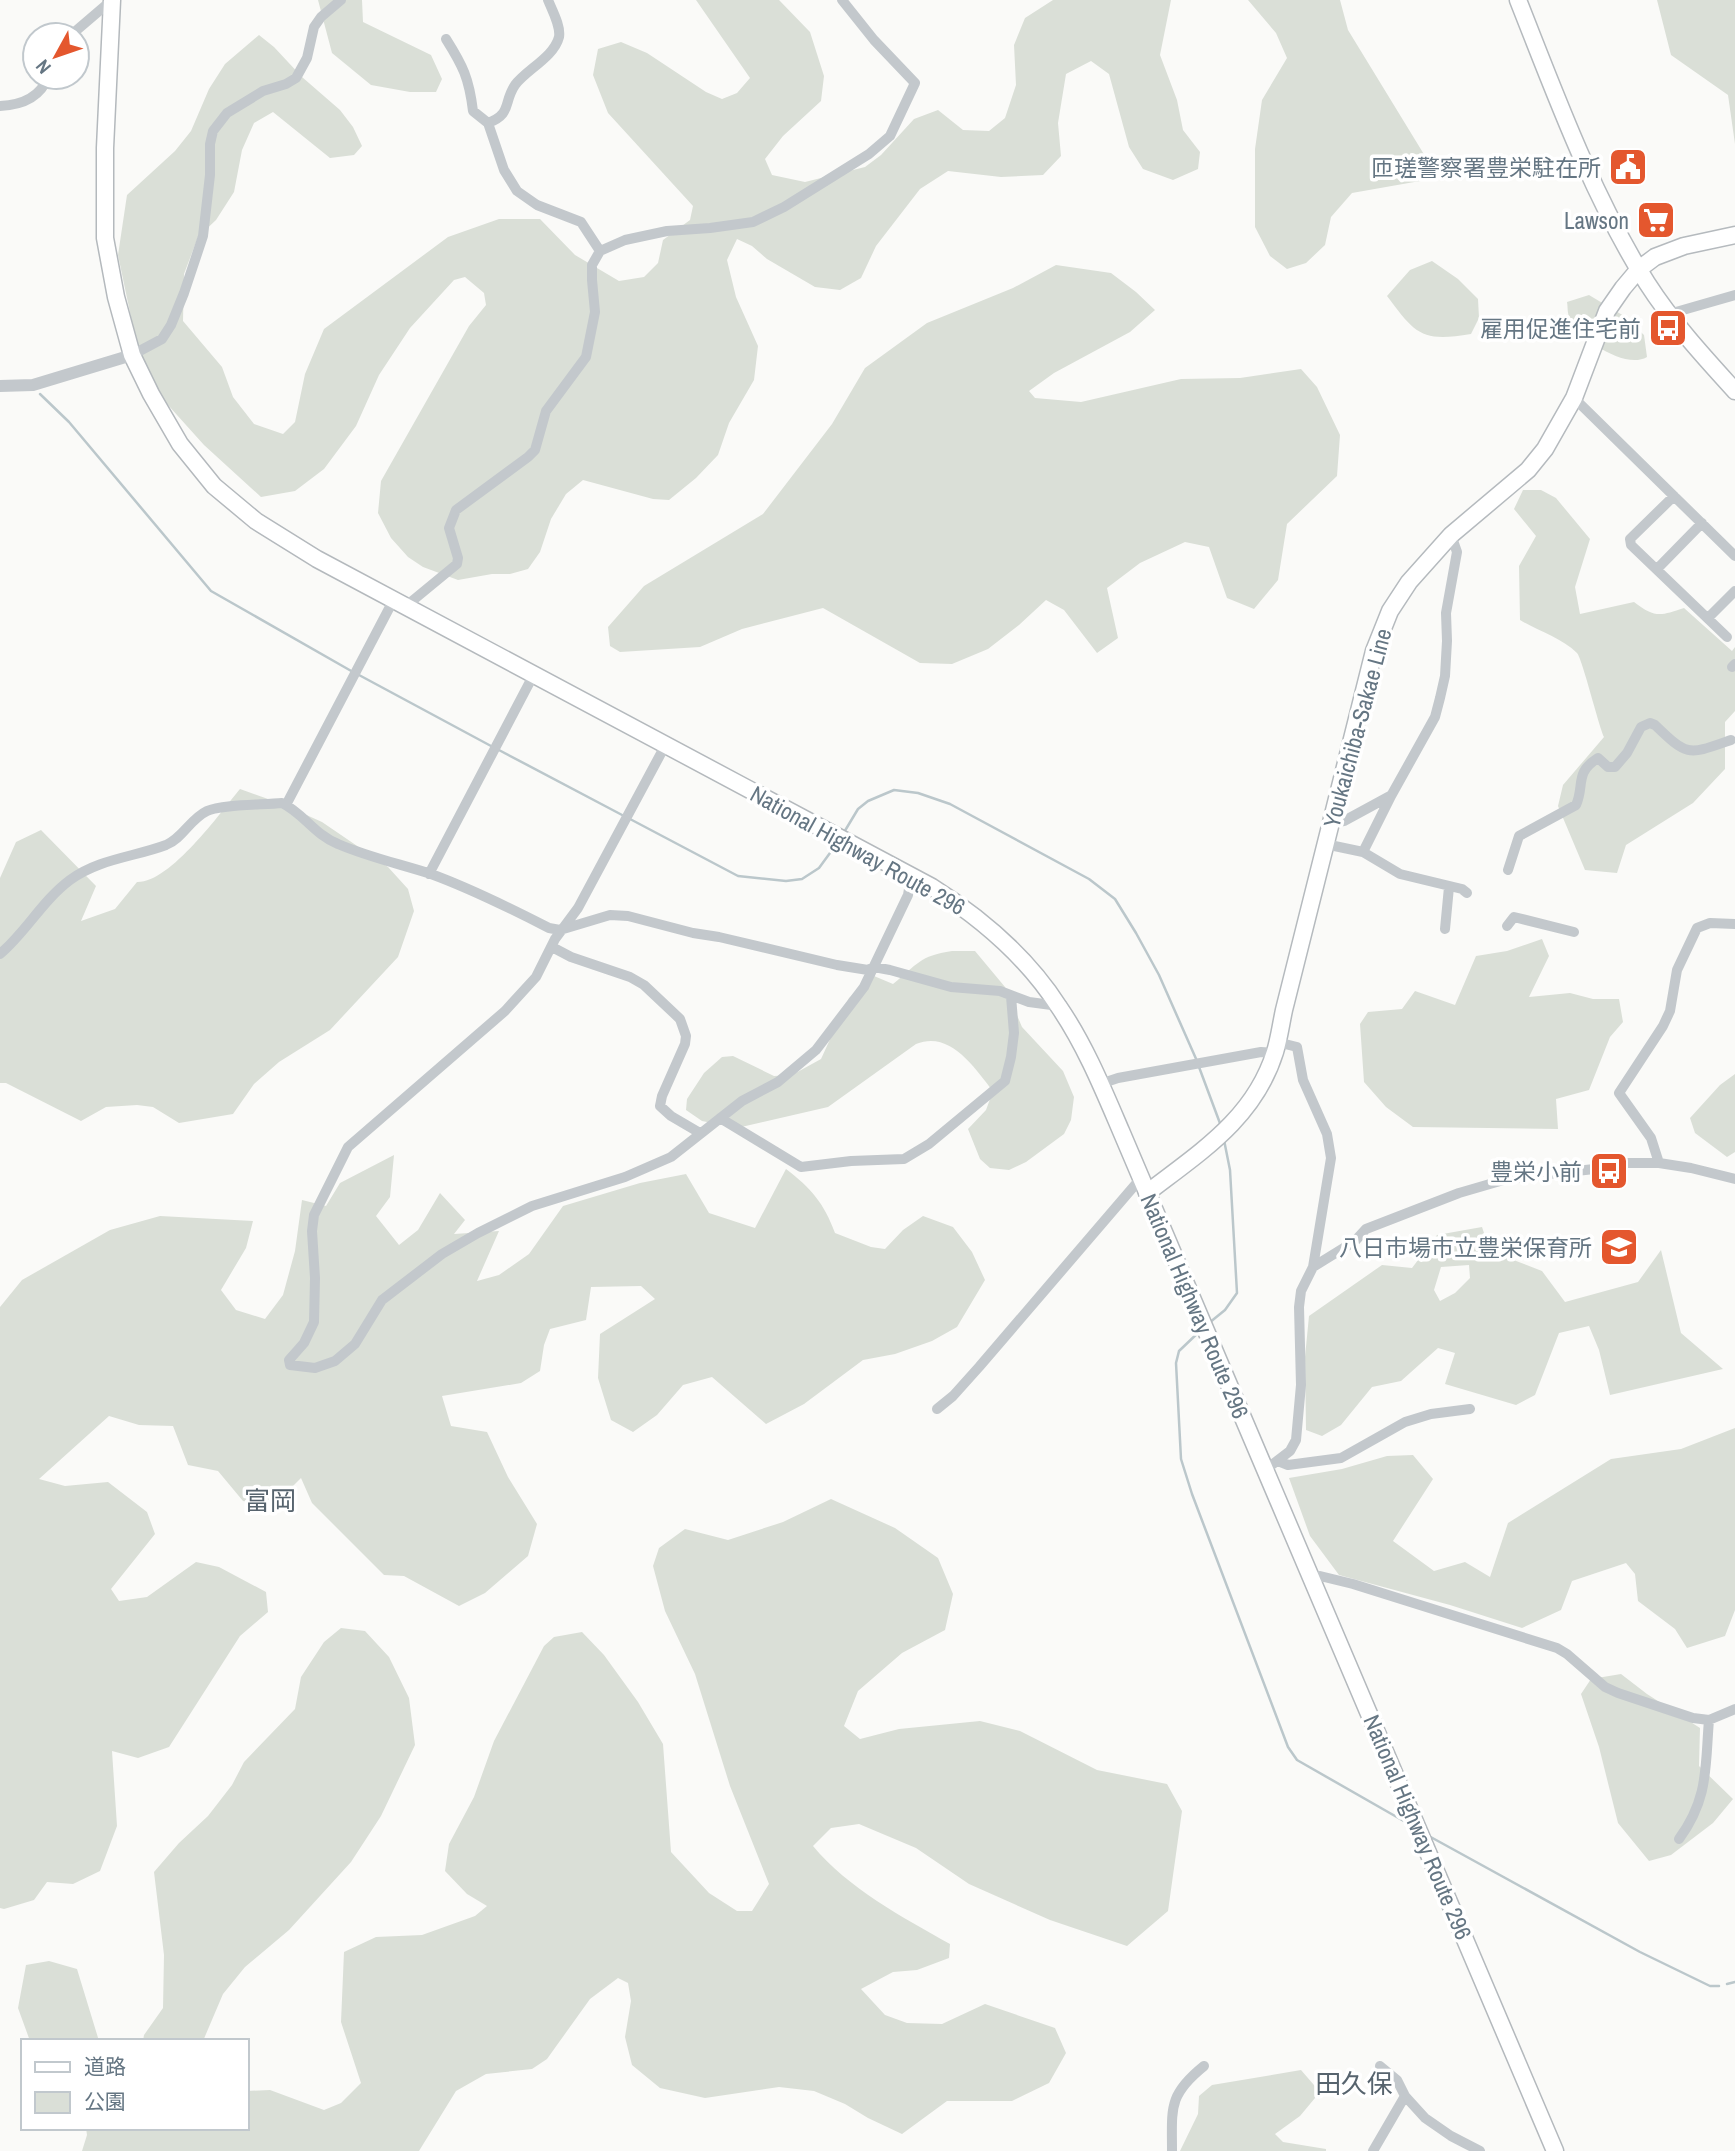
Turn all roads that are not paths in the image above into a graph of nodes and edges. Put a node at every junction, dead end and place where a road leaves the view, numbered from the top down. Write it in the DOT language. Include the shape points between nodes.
graph roads {
  1 [pos="112,0"];
  2 [pos="341,0"];
  3 [pos="548,0"];
  4 [pos="842,0"];
  5 [pos="1518,0"];
  6 [pos="87,21"];
  7 [pos="446,39"];
  8 [pos="39,91"];
  9 [pos="0,106"];
  10 [pos="488,123"];
  11 [pos="1735,234"];
  12 [pos="600,251"];
  13 [pos="1639,269"];
  14 [pos="1735,295"];
  15 [pos="1669,314"];
  16 [pos="132,355"];
  17 [pos="0,386"];
  18 [pos="1735,391"];
  19 [pos="1574,398"];
  20 [pos="1674,496"];
  21 [pos="1702,523"];
  22 [pos="1451,535"];
  23 [pos="1735,555"];
  24 [pos="1657,569"];
  25 [pos="1735,591"];
  26 [pos="400,603"];
  27 [pos="1708,618"];
  28 [pos="1727,637"];
  29 [pos="534,674"];
  30 [pos="1734,740"];
  31 [pos="666,744"];
  32 [pos="1391,796"];
  33 [pos="286,805"];
  34 [pos="1331,823"];
  35 [pos="1325,844"];
  36 [pos="1363,852"];
  37 [pos="1508,870"];
  38 [pos="429,874"];
  39 [pos="911,876"];
  40 [pos="1449,887"];
  41 [pos="1467,893"];
  42 [pos="1735,924"];
  43 [pos="1507,926"];
  44 [pos="1445,929"];
  45 [pos="560,930"];
  46 [pos="1574,932"];
  47 [pos="552,947"];
  48 [pos="0,954"];
  49 [pos="874,967"];
  50 [pos="1011,996"];
  51 [pos="1059,1006"];
  52 [pos="1276,1047"];
  53 [pos="1100,1084"];
  54 [pos="720,1118"];
  55 [pos="700,1133"];
  56 [pos="1659,1163"];
  57 [pos="1735,1179"];
  58 [pos="1144,1186"];
  59 [pos="1313,1267"];
  60 [pos="937,1409"];
  61 [pos="1470,1409"];
  62 [pos="1272,1466"];
  63 [pos="1311,1579"];
  64 [pos="1735,1709"];
  65 [pos="1709,1720"];
  66 [pos="1679,1839"];
  67 [pos="1204,2066"];
  68 [pos="1380,2066"];
  69 [pos="1405,2096"];
  70 [pos="1172,2151"];
  71 [pos="1373,2151"];
  72 [pos="1480,2151"];
  73 [pos="1555,2151"];
  1 -- 6 [label="street"];
  1 -- 16 [label="main road, National Highway Route 296" via="105,238"];
  2 -- 16 [label="street" via="314,27 307,58 296,78 262,91 227,113 213,131 203,236 184,293 162,339"];
  3 -- 10 [label="street" via="558,39 539,65 516,83 500,118"];
  4 -- 12 [label="street" via="915,83 890,136 869,154 753,222 667,231"];
  5 -- 13 [label="main road" via="1585,164"];
  7 -- 10 [label="street" via="464,68 473,111"];
  8 -- 9 [label="street"];
  10 -- 12 [label="street" via="504,170 517,191 537,205 581,222"];
  11 -- 13 [label="main road, Youkaichiba-Sakae Line" via="1684,246"];
  12 -- 26 [label="street" via="592,265 595,304 586,357 546,411 539,441 528,457 456,510 449,528 457,564"];
  13 -- 15 [label="main road"];
  13 -- 19 [label="main road, Youkaichiba-Sakae Line" via="1606,311"];
  14 -- 15 [label="street"];
  15 -- 18 [label="main road"];
  16 -- 17 [label="street" via="33,385"];
  16 -- 26 [label="main road, National Highway Route 296" via="180,444 214,486 286,540"];
  19 -- 20 [label="street"];
  19 -- 22 [label="main road, Youkaichiba-Sakae Line" via="1528,470"];
  20 -- 21 [label="street"];
  20 -- 24 [label="street" via="1630,538 1631,545"];
  21 -- 23 [label="street"];
  21 -- 24 [label="street"];
  22 -- 32 [label="street" via="1457,552 1446,613 1440,698"];
  22 -- 34 [label="main road, Youkaichiba-Sakae Line" via="1390,611 1374,651"];
  24 -- 27 [label="street"];
  25 -- 27 [label="street"];
  26 -- 29 [label="main road, National Highway Route 296"];
  26 -- 33 [label="street"];
  27 -- 28 [label="street"];
  29 -- 31 [label="main road, National Highway Route 296"];
  29 -- 38 [label="street"];
  30 -- 37 [label="street" via="1685,751 1655,725 1645,724 1615,767 1608,768 1598,758 1587,765 1576,805 1519,836"];
  31 -- 39 [label="main road, National Highway Route 296"];
  31 -- 45 [label="street" via="578,908"];
  32 -- 34 [label="street" via="1344,821"];
  32 -- 36 [label="street"];
  33 -- 38 [label="street" via="337,844"];
  33 -- 48 [label="street" via="207,811 169,844 94,866 46,900"];
  34 -- 35 [label="main road, Youkaichiba-Sakae Line"];
  35 -- 36 [label="street"];
  35 -- 52 [label="main road, Youkaichiba-Sakae Line"];
  36 -- 40 [label="street" via="1400,873"];
  38 -- 45 [label="street"];
  39 -- 49 [label="street" via="908,895"];
  39 -- 51 [label="main road, National Highway Route 296" via="987,926 1032,970"];
  40 -- 41 [label="street"];
  40 -- 44 [label="street"];
  42 -- 56 [label="street" via="1710,923 1697,928 1677,970 1663,1026 1619,1093 1651,1138"];
  43 -- 46 [label="street" via="1514,917"];
  45 -- 47 [label="street"];
  45 -- 49 [label="street" via="610,915 628,916 837,965"];
  47 -- 55 [label="street" via="630,977 654,992 680,1019 685,1044 660,1106"];
  47 -- 55 [label="street" via="536,977 505,1011 348,1147 314,1215 314,1322 290,1365 315,1368 335,1362 355,1344 382,1300 442,1254 505,1217 625,1177 671,1157"];
  49 -- 50 [label="street" via="951,988 1000,991"];
  49 -- 54 [label="street" via="816,1049 778,1082"];
  50 -- 51 [label="street"];
  50 -- 54 [label="street" via="1013,1032 1005,1081 904,1159 801,1167"];
  51 -- 53 [label="main road, National Highway Route 296"];
  52 -- 53 [label="street"];
  52 -- 58 [label="main road, Youkaichiba-Sakae Line" via="1249,1105 1234,1123 1215,1141"];
  52 -- 59 [label="street" via="1297,1047 1303,1080 1330,1148"];
  53 -- 58 [label="main road, National Highway Route 296"];
  54 -- 55 [label="street"];
  56 -- 57 [label="street"];
  56 -- 59 [label="street" via="1629,1162 1507,1179 1459,1193 1366,1230"];
  58 -- 60 [label="street"];
  58 -- 62 [label="main road, National Highway Route 296"];
  59 -- 62 [label="street" via="1299,1307 1301,1385 1296,1440"];
  61 -- 62 [label="street" via="1405,1422 1341,1458"];
  62 -- 63 [label="main road, National Highway Route 296"];
  63 -- 65 [label="street" via="1320,1576 1353,1584 1557,1648 1605,1687"];
  63 -- 73 [label="main road, National Highway Route 296"];
  64 -- 65 [label="street"];
  65 -- 66 [label="street" via="1702,1797"];
  67 -- 70 [label="street" via="1180,2088 1172,2105"];
  68 -- 69 [label="street" via="1397,2080"];
  69 -- 71 [label="street"];
  69 -- 72 [label="street" via="1425,2118"];
}
